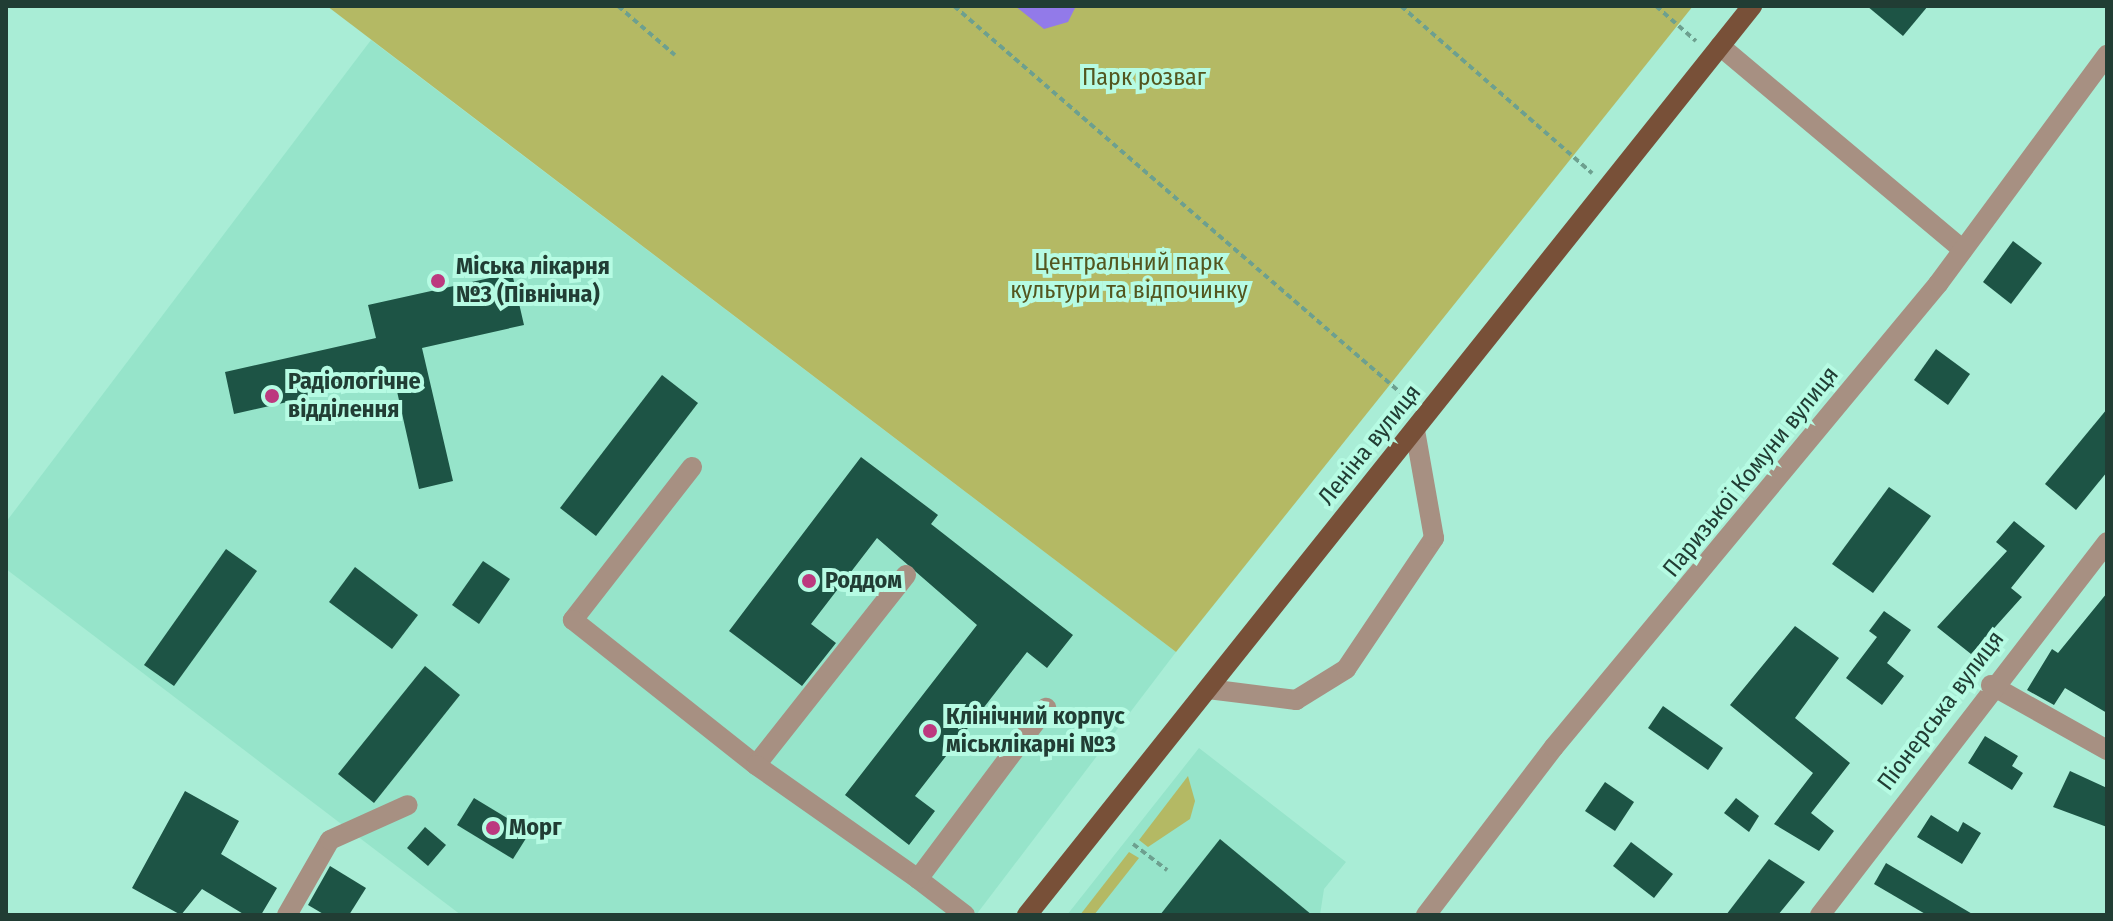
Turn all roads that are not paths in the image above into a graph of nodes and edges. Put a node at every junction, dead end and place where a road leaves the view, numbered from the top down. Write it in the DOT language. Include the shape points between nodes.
graph roads {
  1 [pos="1752,6"];
  2 [pos="1717,51"];
  3 [pos="2107,55"];
  4 [pos="1963,250"];
  5 [pos="1421,423"];
  6 [pos="692,467"];
  7 [pos="2107,542"];
  8 [pos="906,575"];
  9 [pos="1991,685"];
  10 [pos="1208,689"];
  11 [pos="1046,708"];
  12 [pos="2107,750"];
  13 [pos="756,765"];
  14 [pos="408,805"];
  15 [pos="918,879"];
  16 [pos="287,915"];
  17 [pos="965,915"];
  18 [pos="1027,915"];
  19 [pos="1426,915"];
  20 [pos="1820,915"];
  1 -- 2 [label="main road, Леніна вулиця"];
  2 -- 4 [label="street"];
  2 -- 5 [label="main road, Леніна вулиця"];
  3 -- 4 [label="street, Паризької Комуни вулиця"];
  4 -- 19 [label="street, Паризької Комуни вулиця" via="1754,513 1554,747"];
  5 -- 10 [label="main road, Леніна вулиця"];
  5 -- 10 [label="street" via="1434,538 1346,669 1296,700"];
  6 -- 13 [label="street" via="573,620"];
  7 -- 9 [label="street, Піонерська вулиця"];
  8 -- 13 [label="street"];
  9 -- 12 [label="street"];
  9 -- 20 [label="street, Піонерська вулиця"];
  10 -- 18 [label="main road, Леніна вулиця"];
  11 -- 15 [label="street"];
  13 -- 15 [label="street"];
  14 -- 16 [label="street" via="330,840"];
  15 -- 17 [label="street"];
}
